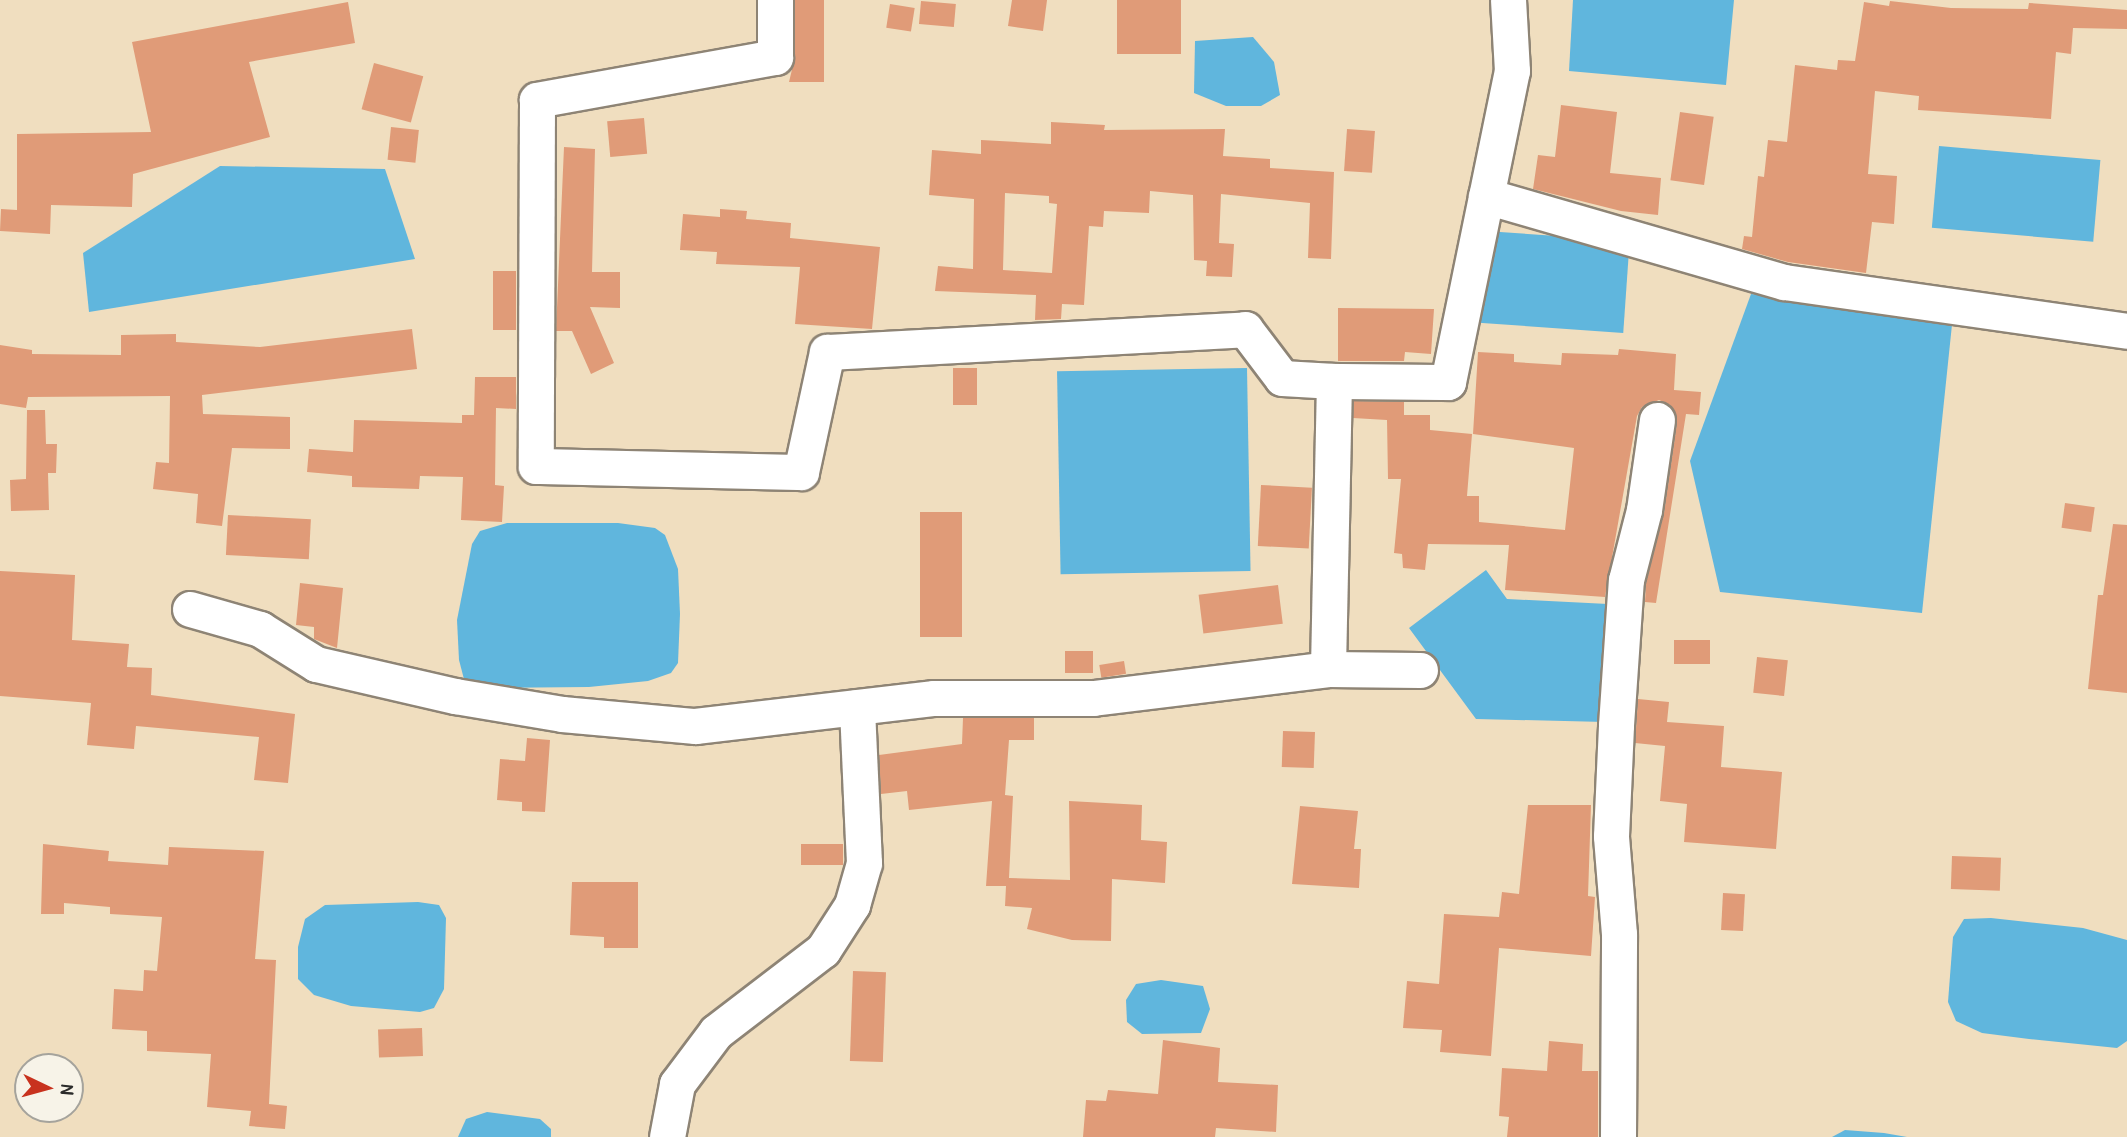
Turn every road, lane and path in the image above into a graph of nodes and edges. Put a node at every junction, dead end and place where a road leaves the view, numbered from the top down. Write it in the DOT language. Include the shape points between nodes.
graph roads {
  1 [pos="775,0"];
  2 [pos="1508,0"];
  3 [pos="1486,196"];
  4 [pos="2127,331"];
  5 [pos="1334,381"];
  6 [pos="1657,420"];
  7 [pos="190,608"];
  8 [pos="1328,670"];
  9 [pos="1420,670"];
  10 [pos="857,707"];
  11 [pos="667,1137"];
  12 [pos="1618,1137"];
  1 -- 5 [label="street" via="775,57 537,100 536,466 801,472 827,352 1245,329 1282,378"];
  2 -- 3 [label="street" via="1512,71"];
  3 -- 4 [label="street" via="1784,282"];
  3 -- 5 [label="street" via="1448,382"];
  5 -- 8 [label="street"];
  6 -- 12 [label="street" via="1644,510 1626,580 1616,725 1611,836 1619,934"];
  7 -- 10 [label="street" via="260,629 316,664 455,696 562,714 695,726"];
  8 -- 9 [label="street"];
  8 -- 10 [label="street" via="1093,698 933,698"];
  10 -- 11 [label="street" via="864,863 852,905 823,950 716,1032 677,1084"];
}
